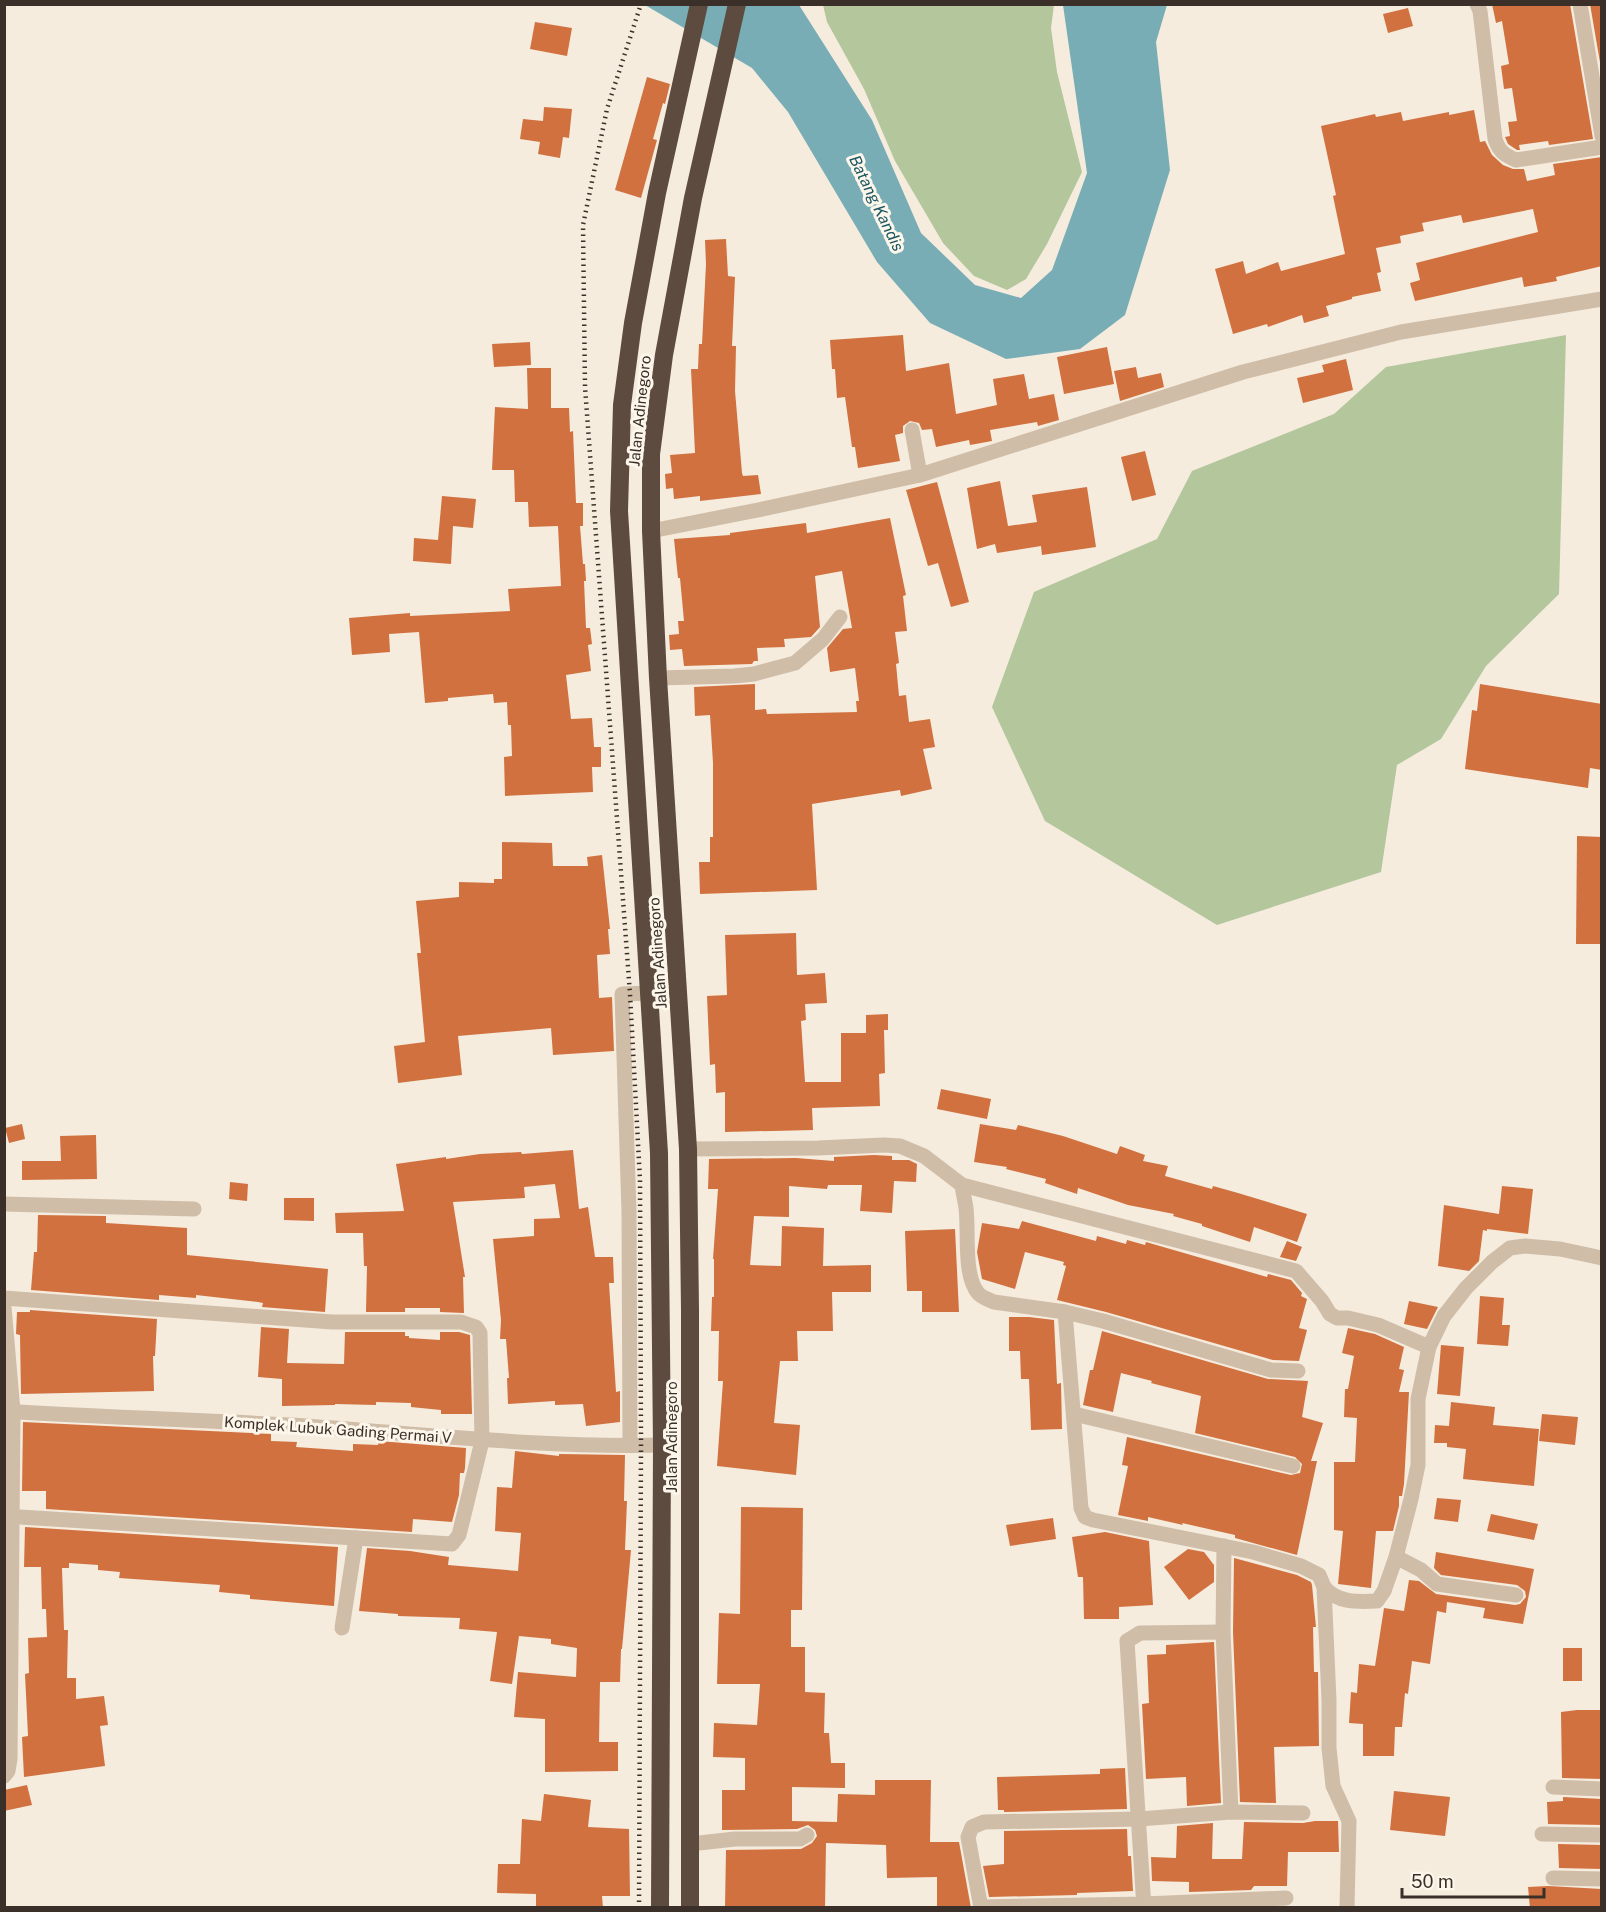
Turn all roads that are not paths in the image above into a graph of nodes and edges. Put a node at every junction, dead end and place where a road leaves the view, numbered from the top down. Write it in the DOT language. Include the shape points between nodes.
graph roads {
  1 [pos="699,4"];
  2 [pos="737,4"];
  3 [pos="1477,4"];
  4 [pos="1580,4"];
  5 [pos="1602,136"];
  6 [pos="1602,147"];
  7 [pos="1602,299"];
  8 [pos="912,430"];
  9 [pos="920,475"];
  10 [pos="651,531"];
  11 [pos="840,617"];
  12 [pos="658,678"];
  13 [pos="648,993"];
  14 [pos="684,1064"];
  15 [pos="654,1066"];
  16 [pos="688,1149"];
  17 [pos="962,1185"];
  18 [pos="4,1204"];
  19 [pos="194,1209"];
  20 [pos="1602,1258"];
  21 [pos="4,1298"];
  22 [pos="4,1307"];
  23 [pos="1065,1312"];
  24 [pos="1429,1347"];
  25 [pos="1298,1371"];
  26 [pos="9,1411"];
  27 [pos="1074,1414"];
  28 [pos="482,1441"];
  29 [pos="630,1445"];
  30 [pos="662,1445"];
  31 [pos="1293,1466"];
  32 [pos="8,1516"];
  33 [pos="356,1538"];
  34 [pos="1224,1546"];
  35 [pos="1396,1557"];
  36 [pos="1324,1587"];
  37 [pos="1516,1595"];
  38 [pos="342,1628"];
  39 [pos="1223,1632"];
  40 [pos="4,1776"];
  41 [pos="1553,1787"];
  42 [pos="1602,1789"];
  43 [pos="1231,1812"];
  44 [pos="1303,1813"];
  45 [pos="1139,1819"];
  46 [pos="1542,1834"];
  47 [pos="807,1835"];
  48 [pos="1602,1836"];
  49 [pos="690,1844"];
  50 [pos="1553,1878"];
  51 [pos="1602,1879"];
  52 [pos="1286,1898"];
  53 [pos="1144,1906"];
  54 [pos="981,1907"];
  55 [pos="660,1908"];
  56 [pos="690,1908"];
  57 [pos="1347,1908"];
  1 -- 13 [label="highway, Jalan Adinegoro" via="657,193 622,405 619,511"];
  2 -- 10 [label="highway, Jalan Adinegoro" via="693,198 664,355 651,454"];
  3 -- 6 [label="street" via="1495,139 1505,156 1516,160"];
  4 -- 5 [label="street"];
  7 -- 9 [label="street" via="1401,332 1243,372"];
  8 -- 9 [label="street"];
  9 -- 10 [label="street"];
  10 -- 12 [label="highway, Jalan Adinegoro"];
  11 -- 12 [label="street" via="823,639 795,663 744,675"];
  12 -- 14 [label="highway, Jalan Adinegoro"];
  13 -- 15 [label="highway, Jalan Adinegoro"];
  13 -- 29 [label="street" via="622,994 629,1212"];
  14 -- 15 [label="highway"];
  14 -- 16 [label="highway, Jalan Adinegoro"];
  15 -- 30 [label="highway, Jalan Adinegoro" via="659,1153"];
  16 -- 17 [label="street" via="900,1146 924,1156"];
  16 -- 49 [label="highway, Jalan Adinegoro"];
  17 -- 23 [label="street" via="970,1272 979,1294 994,1302"];
  17 -- 24 [label="street" via="1296,1270 1330,1314 1378,1325"];
  18 -- 19 [label="street"];
  20 -- 24 [label="street" via="1560,1249 1510,1248 1466,1288 1444,1316"];
  21 -- 28 [label="street" via="332,1322 471,1324 482,1342"];
  22 -- 26 [label="street"];
  23 -- 25 [label="street" via="1271,1370"];
  23 -- 27 [label="street"];
  24 -- 35 [label="street" via="1418,1398 1418,1465"];
  26 -- 28 [label="street, Komplek Lubuk Gading Permai V" via="280,1425"];
  26 -- 32 [label="street"];
  27 -- 31 [label="street"];
  27 -- 34 [label="street" via="1081,1508 1085,1516"];
  28 -- 29 [label="street, Komplek Lubuk Gading Permai V"];
  28 -- 33 [label="street" via="459,1535 452,1544"];
  29 -- 30 [label="street, Komplek Lubuk Gading Permai V"];
  30 -- 55 [label="highway, Jalan Adinegoro"];
  32 -- 33 [label="street"];
  32 -- 40 [label="street" via="10,1759"];
  33 -- 38 [label="street"];
  34 -- 36 [label="street" via="1301,1566 1319,1575"];
  34 -- 39 [label="street"];
  35 -- 36 [label="street" via="1377,1601 1354,1602 1331,1596"];
  35 -- 37 [label="street" via="1437,1584"];
  36 -- 57 [label="street" via="1329,1749 1333,1786 1349,1821"];
  39 -- 43 [label="street"];
  39 -- 45 [label="street" via="1140,1633 1127,1641"];
  41 -- 42 [label="street"];
  43 -- 44 [label="street"];
  43 -- 45 [label="street"];
  45 -- 53 [label="street"];
  45 -- 54 [label="street" via="984,1822 972,1827 968,1837"];
  46 -- 48 [label="street"];
  47 -- 49 [label="street" via="800,1839"];
  49 -- 56 [label="highway, Jalan Adinegoro"];
  50 -- 51 [label="street"];
  52 -- 53 [label="street"];
  53 -- 54 [label="street"];
}
